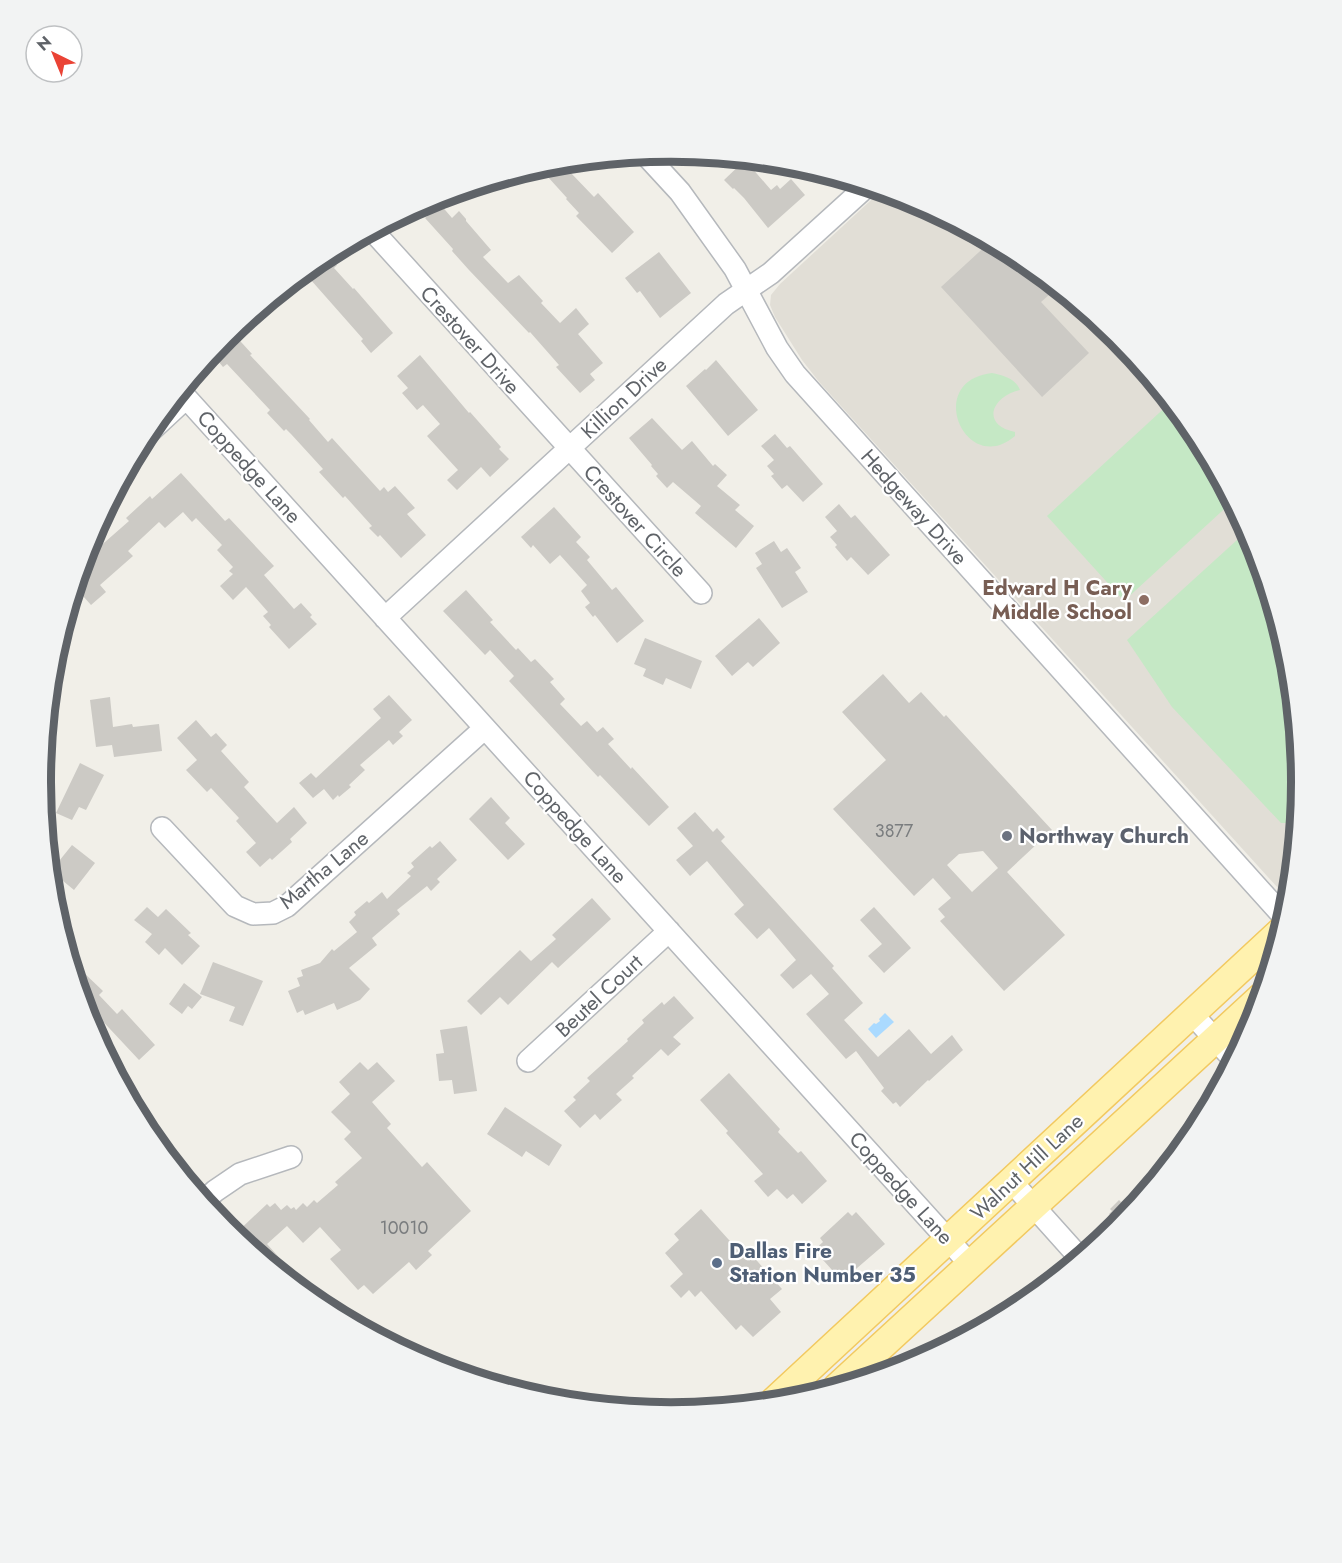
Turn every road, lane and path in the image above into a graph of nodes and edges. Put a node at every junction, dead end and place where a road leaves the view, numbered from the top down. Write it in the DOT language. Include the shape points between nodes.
graph roads {
  1 [pos="653,162"];
  2 [pos="861,191"];
  3 [pos="377,236"];
  4 [pos="746,291"];
  5 [pos="185,397"];
  6 [pos="569,449"];
  7 [pos="700,593"];
  8 [pos="385,618"];
  9 [pos="485,728"];
  10 [pos="162,828"];
  11 [pos="1277,909"];
  12 [pos="669,931"];
  13 [pos="1270,941"];
  14 [pos="1247,1010"];
  15 [pos="1192,1014"];
  16 [pos="1215,1040"];
  17 [pos="1228,1054"];
  18 [pos="528,1061"];
  19 [pos="1092,1106"];
  20 [pos="1116,1132"];
  21 [pos="291,1157"];
  22 [pos="1011,1181"];
  23 [pos="210,1195"];
  24 [pos="1034,1206"];
  25 [pos="948,1239"];
  26 [pos="1075,1252"];
  27 [pos="970,1264"];
  28 [pos="819,1360"];
  29 [pos="850,1375"];
  30 [pos="834,1379"];
  31 [pos="785,1391"];
  1 -- 4 [label="street, Hedgeway Drive" via="680,192 735,269"];
  2 -- 4 [label="street, Killion Drive"];
  3 -- 6 [label="street, Crestover Drive"];
  4 -- 6 [label="street, Killion Drive" via="726,304"];
  4 -- 11 [label="street, Hedgeway Drive" via="795,374"];
  5 -- 8 [label="street, Coppedge Lane"];
  6 -- 7 [label="street, Crestover Circle"];
  6 -- 8 [label="street, Killion Drive"];
  8 -- 9 [label="street, Coppedge Lane"];
  9 -- 10 [label="street, Martha Lane" via="287,906 273,913 253,914 235,906"];
  9 -- 12 [label="street, Coppedge Lane"];
  12 -- 18 [label="street, Beutel Court"];
  12 -- 25 [label="street, Coppedge Lane"];
  13 -- 15 [label="main road, Walnut Hill Lane"];
  14 -- 16 [label="main road, Walnut Hill Lane"];
  15 -- 16 [label="street"];
  15 -- 19 [label="main road, Walnut Hill Lane"];
  16 -- 17 [label="street"];
  16 -- 20 [label="main road, Walnut Hill Lane"];
  19 -- 20 [label="main road"];
  19 -- 22 [label="main road, Walnut Hill Lane"];
  20 -- 24 [label="main road, Walnut Hill Lane"];
  21 -- 23 [label="street" via="240,1174"];
  22 -- 24 [label="street"];
  22 -- 25 [label="main road, Walnut Hill Lane"];
  24 -- 26 [label="street"];
  24 -- 27 [label="main road, Walnut Hill Lane"];
  25 -- 27 [label="street, Coppedge Lane"];
  25 -- 28 [label="main road, Walnut Hill Lane"];
  27 -- 29 [label="main road, Walnut Hill Lane"];
  28 -- 30 [label="main road"];
  28 -- 31 [label="main road, Walnut Hill Lane"];
}
